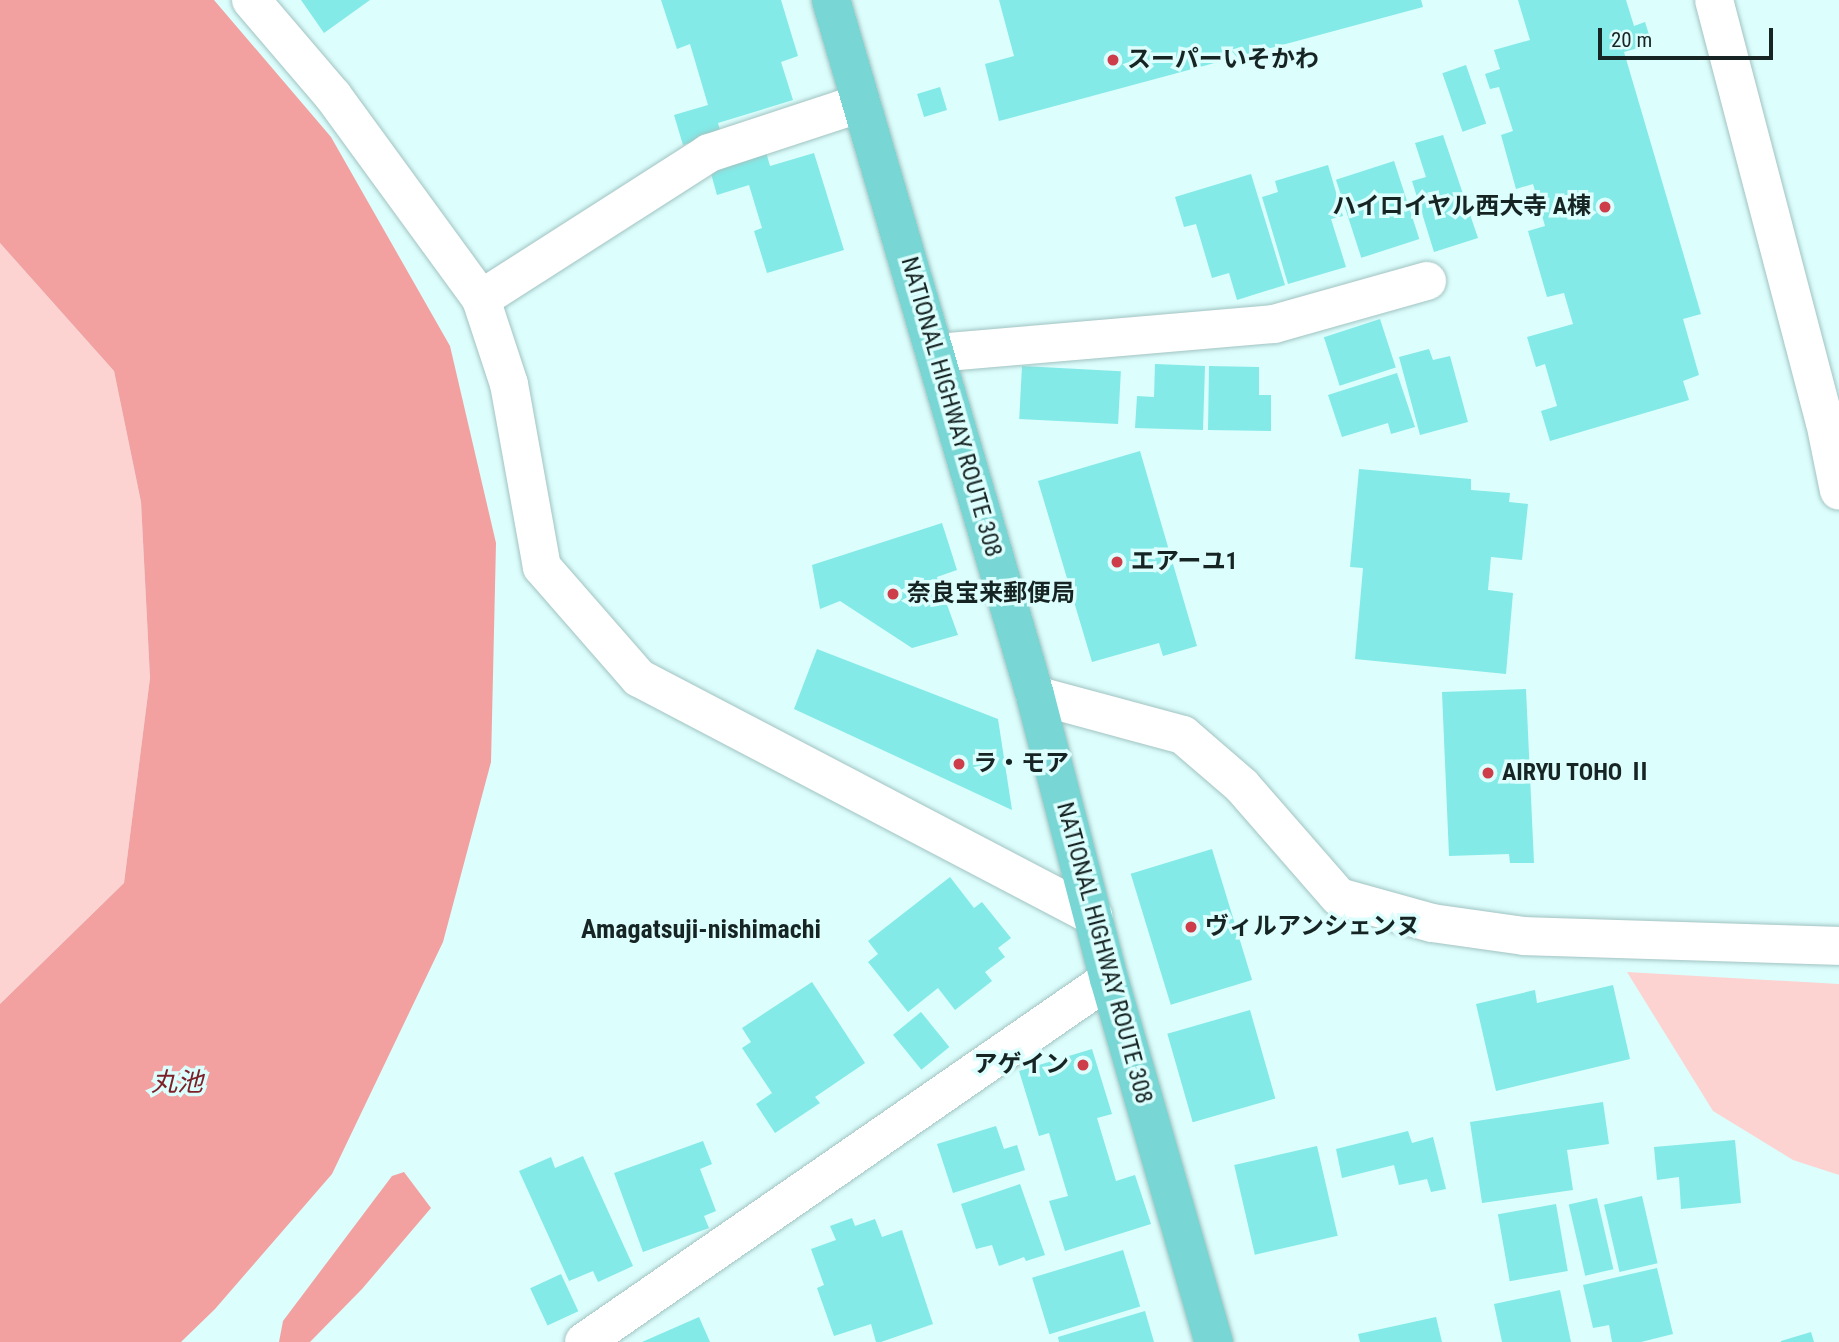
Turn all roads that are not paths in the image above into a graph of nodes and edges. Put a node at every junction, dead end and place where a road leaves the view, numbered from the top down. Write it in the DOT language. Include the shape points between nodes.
graph roads {
  1 [pos="251,0"];
  2 [pos="831,0"];
  3 [pos="1714,0"];
  4 [pos="861,103"];
  5 [pos="1427,281"];
  6 [pos="481,299"];
  7 [pos="936,354"];
  8 [pos="1839,491"];
  9 [pos="1035,695"];
  10 [pos="1093,916"];
  11 [pos="1839,946"];
  12 [pos="1109,978"];
  13 [pos="584,1342"];
  14 [pos="1213,1342"];
  1 -- 6 [label="street" via="333,96"];
  2 -- 4 [label="highway, NATIONAL HIGHWAY ROUTE 308"];
  3 -- 8 [label="street"];
  4 -- 6 [label="street" via="709,153"];
  4 -- 7 [label="highway, NATIONAL HIGHWAY ROUTE 308"];
  5 -- 7 [label="street" via="1275,324"];
  6 -- 10 [label="street" via="509,384 542,566 639,678"];
  7 -- 9 [label="highway, NATIONAL HIGHWAY ROUTE 308"];
  9 -- 10 [label="highway, NATIONAL HIGHWAY ROUTE 308"];
  9 -- 11 [label="street" via="1183,735 1242,786 1339,897 1432,923 1524,936"];
  10 -- 12 [label="highway, NATIONAL HIGHWAY ROUTE 308"];
  12 -- 13 [label="street"];
  12 -- 14 [label="highway, NATIONAL HIGHWAY ROUTE 308"];
}
